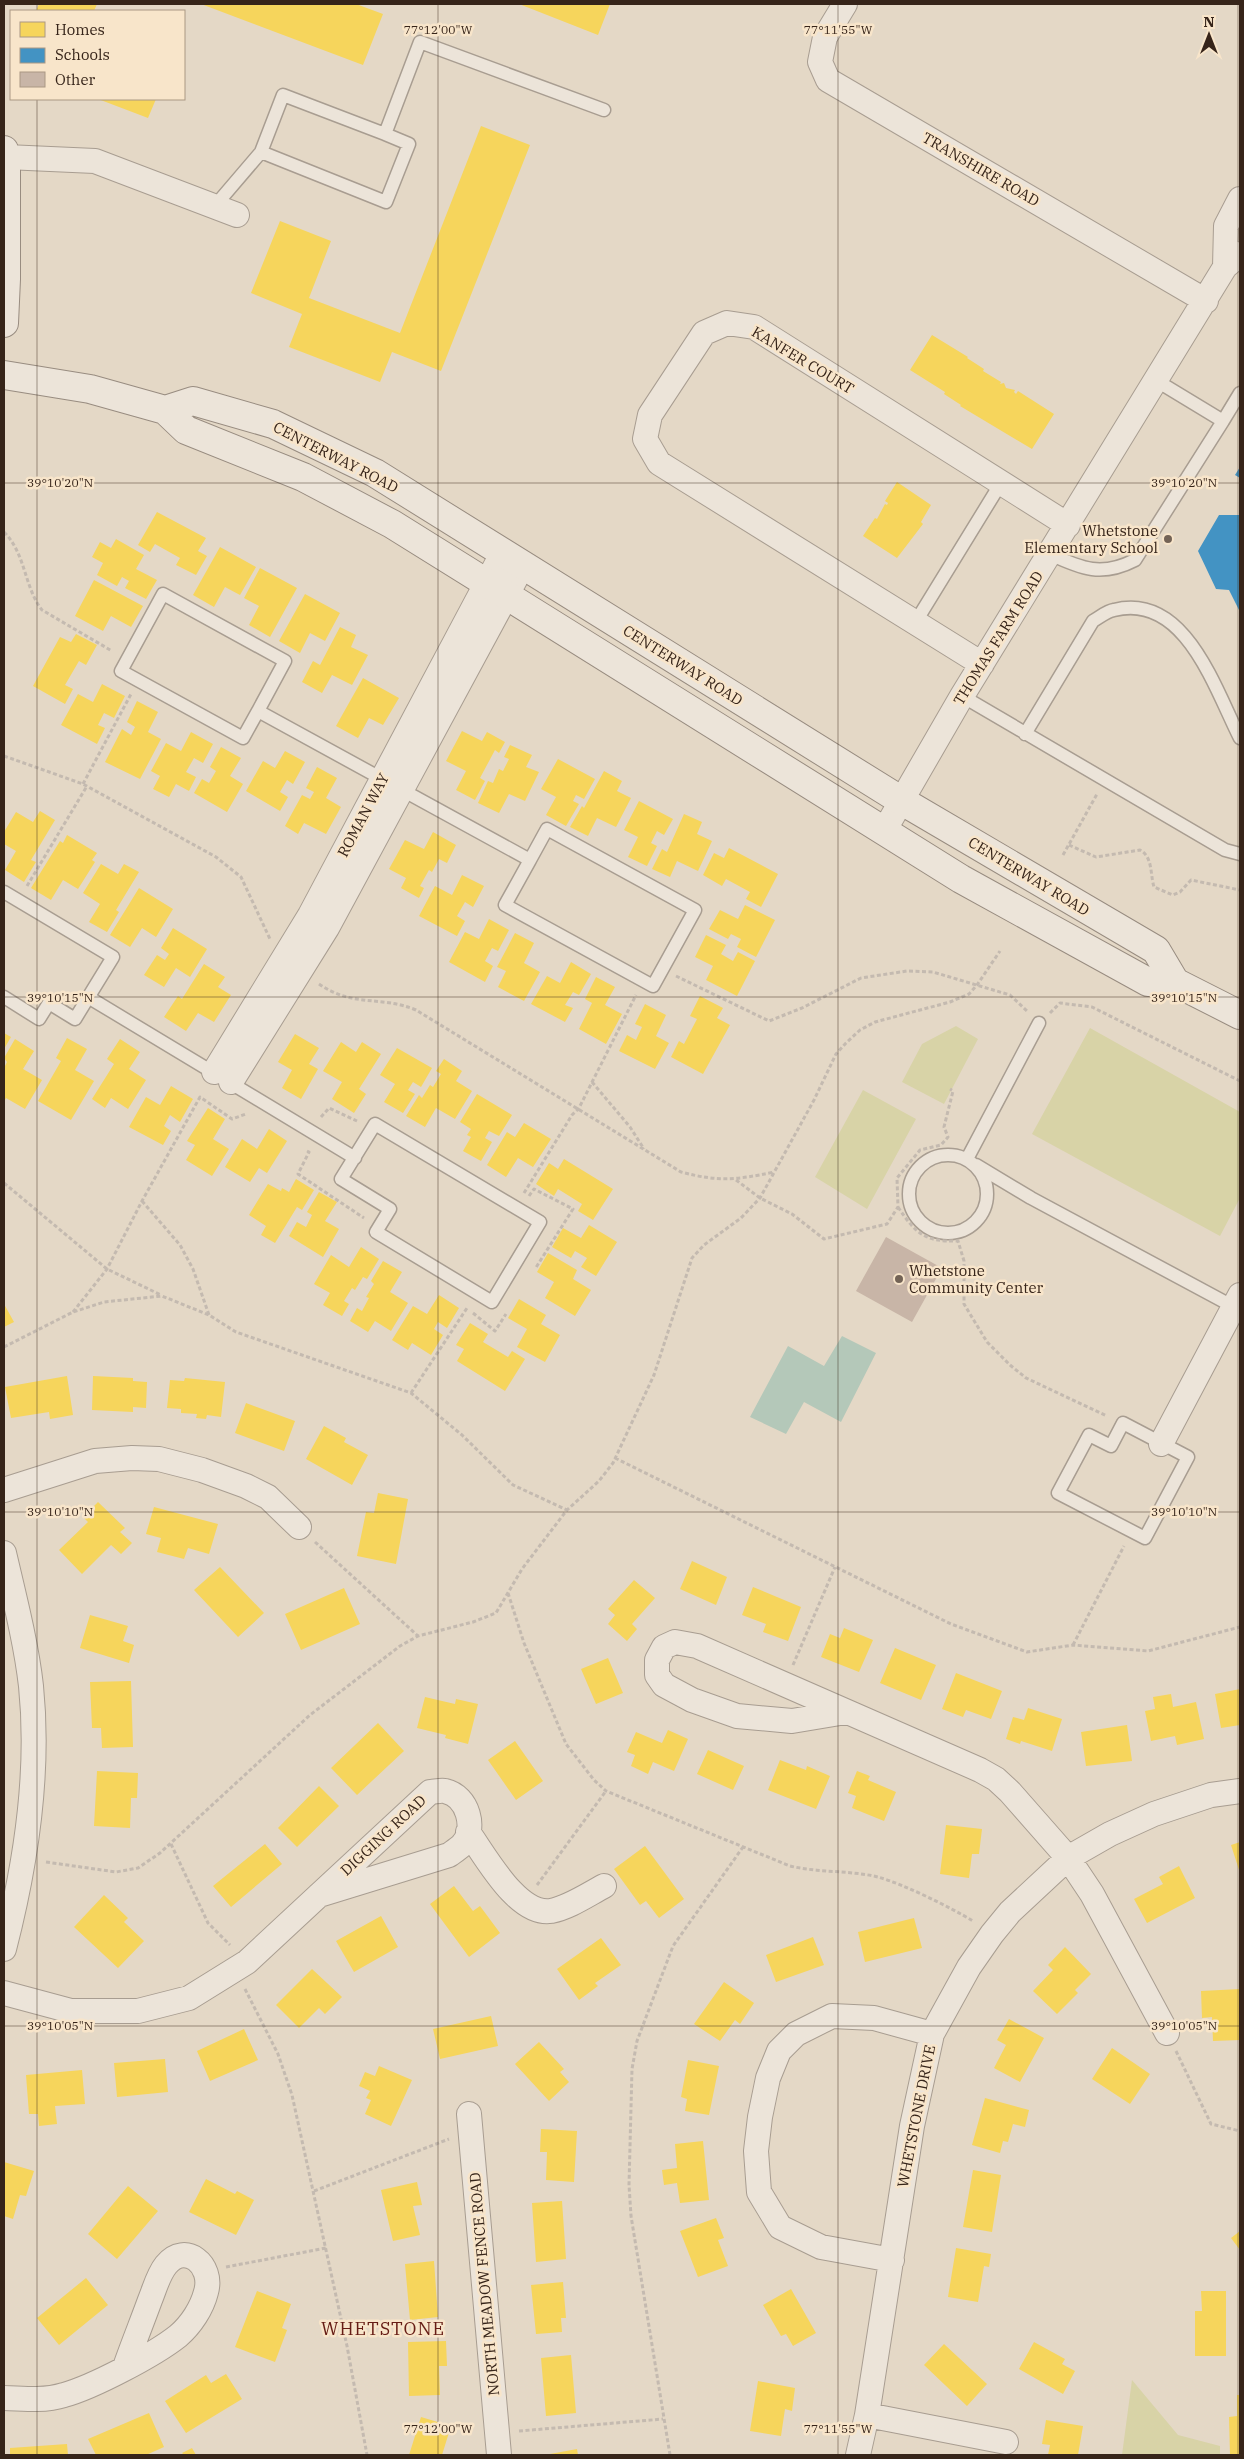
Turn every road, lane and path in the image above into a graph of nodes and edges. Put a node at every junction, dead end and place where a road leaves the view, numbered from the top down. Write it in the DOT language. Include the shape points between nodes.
graph roads {
  1 [pos="845,4"];
  2 [pos="604,110"];
  3 [pos="385,134"];
  4 [pos="261,152"];
  5 [pos="5,153"];
  6 [pos="1240,199"];
  7 [pos="214,206"];
  8 [pos="237,215"];
  9 [pos="1233,260"];
  10 [pos="1206,301"];
  11 [pos="4,323"];
  12 [pos="4,374"];
  13 [pos="1157,381"];
  14 [pos="1240,393"];
  15 [pos="166,410"];
  16 [pos="1223,421"];
  17 [pos="1001,483"];
  18 [pos="1068,525"];
  19 [pos="4,532"];
  20 [pos="1050,554"];
  21 [pos="513,559"];
  22 [pos="496,589"];
  23 [pos="915,623"];
  24 [pos="127,660"];
  25 [pos="982,664"];
  26 [pos="138,681"];
  27 [pos="962,696"];
  28 [pos="258,711"];
  29 [pos="1025,734"];
  30 [pos="1240,738"];
  31 [pos="4,756"];
  32 [pos="1104,780"];
  33 [pos="391,784"];
  34 [pos="85,785"];
  35 [pos="902,801"];
  36 [pos="884,831"];
  37 [pos="1069,845"];
  38 [pos="1240,854"];
  39 [pos="1063,855"];
  40 [pos="530,860"];
  41 [pos="24,890"];
  42 [pos="1240,890"];
  43 [pos="4,892"];
  44 [pos="273,945"];
  45 [pos="1000,951"];
  46 [pos="662,970"];
  47 [pos="314,980"];
  48 [pos="643,981"];
  49 [pos="1175,982"];
  50 [pos="977,985"];
  51 [pos="88,997"];
  52 [pos="4,998"];
  53 [pos="1240,1015"];
  54 [pos="1039,1023"];
  55 [pos="222,1078"];
  56 [pos="1240,1081"];
  57 [pos="592,1082"];
  58 [pos="950,1089"];
  59 [pos="579,1108"];
  60 [pos="312,1114"];
  61 [pos="252,1118"];
  62 [pos="360,1122"];
  63 [pos="301,1147"];
  64 [pos="646,1152"];
  65 [pos="355,1158"];
  66 [pos="971,1162"];
  67 [pos="774,1172"];
  68 [pos="736,1180"];
  69 [pos="4,1183"];
  70 [pos="515,1190"];
  71 [pos="523,1195"];
  72 [pos="760,1198"];
  73 [pos="142,1201"];
  74 [pos="898,1206"];
  75 [pos="372,1223"];
  76 [pos="108,1269"];
  77 [pos="531,1274"];
  78 [pos="162,1296"];
  79 [pos="1237,1301"];
  80 [pos="463,1305"];
  81 [pos="511,1306"];
  82 [pos="467,1308"];
  83 [pos="74,1312"];
  84 [pos="209,1315"];
  85 [pos="4,1347"];
  86 [pos="411,1393"];
  87 [pos="1123,1423"];
  88 [pos="1161,1444"];
  89 [pos="615,1458"];
  90 [pos="4,1490"];
  91 [pos="567,1510"];
  92 [pos="299,1527"];
  93 [pos="1132,1531"];
  94 [pos="4,1553"];
  95 [pos="835,1566"];
  96 [pos="508,1592"];
  97 [pos="10,1615"];
  98 [pos="1240,1627"];
  99 [pos="418,1636"];
  100 [pos="1073,1645"];
  101 [pos="784,1684"];
  102 [pos="846,1712"];
  103 [pos="1240,1790"];
  104 [pos="606,1791"];
  105 [pos="468,1832"];
  106 [pos="171,1844"];
  107 [pos="743,1847"];
  108 [pos="24,1858"];
  109 [pos="1068,1858"];
  110 [pos="604,1886"];
  111 [pos="319,1895"];
  112 [pos="523,1904"];
  113 [pos="992,1934"];
  114 [pos="4,1949"];
  115 [pos="241,1966"];
  116 [pos="4,1993"];
  117 [pos="1167,2033"];
  118 [pos="932,2034"];
  119 [pos="470,2122"];
  120 [pos="1240,2131"];
  121 [pos="314,2191"];
  122 [pos="326,2248"];
  123 [pos="892,2260"];
  124 [pos="207,2271"];
  125 [pos="124,2367"];
  126 [pos="4,2398"];
  127 [pos="867,2415"];
  128 [pos="663,2419"];
  129 [pos="1006,2442"];
  130 [pos="498,2444"];
  131 [pos="367,2455"];
  132 [pos="670,2455"];
  133 [pos="858,2455"];
  1 -- 10 [label="street, TRANSHIRE ROAD" via="825,37 820,62 828,80"];
  2 -- 3 [label="lane" via="420,42"];
  3 -- 4 [label="lane" via="283,95"];
  3 -- 4 [label="lane" via="409,144 386,202"];
  4 -- 7 [label="lane"];
  5 -- 7 [label="street" via="95,161"];
  5 -- 11 [label="street"];
  6 -- 9 [label="street, THOMAS FARM ROAD" via="1226,226"];
  7 -- 8 [label="street"];
  9 -- 10 [label="street, THOMAS FARM ROAD"];
  10 -- 13 [label="street, THOMAS FARM ROAD"];
  12 -- 15 [label="street" via="90,389"];
  13 -- 16 [label="lane"];
  13 -- 18 [label="street, THOMAS FARM ROAD"];
  14 -- 16 [label="lane"];
  15 -- 21 [label="street, CENTERWAY ROAD" via="192,401 273,424 375,473"];
  15 -- 22 [label="street" via="186,430 303,477 392,524"];
  16 -- 20 [label="lane" via="1135,560 1118,569 1093,570"];
  17 -- 18 [label="street, KANFER COURT"];
  17 -- 23 [label="lane"];
  17 -- 23 [label="street, KANFER COURT" via="754,327 727,323 704,333 650,415 645,439 659,463"];
  18 -- 20 [label="street, THOMAS FARM ROAD"];
  19 -- 24 [label="path" via="14,544 42,610"];
  20 -- 25 [label="street, THOMAS FARM ROAD"];
  21 -- 22 [label="street, ROMAN WAY"];
  21 -- 35 [label="street, CENTERWAY ROAD"];
  22 -- 33 [label="street, ROMAN WAY"];
  22 -- 36 [label="street"];
  23 -- 25 [label="street, KANFER COURT"];
  24 -- 26 [label="lane" via="121,671"];
  24 -- 28 [label="lane" via="163,594 285,661"];
  25 -- 27 [label="street, THOMAS FARM ROAD"];
  26 -- 28 [label="lane" via="243,738"];
  26 -- 34 [label="path"];
  27 -- 29 [label="lane"];
  27 -- 35 [label="street, THOMAS FARM ROAD"];
  28 -- 33 [label="lane"];
  29 -- 30 [label="lane" via="1094,621 1112,610 1133,607 1152,611 1171,621 1191,641"];
  29 -- 32 [label="lane"];
  31 -- 34 [label="path"];
  32 -- 37 [label="path"];
  32 -- 38 [label="lane" via="1225,850"];
  33 -- 40 [label="lane"];
  33 -- 55 [label="street, ROMAN WAY" via="327,928"];
  34 -- 41 [label="path"];
  34 -- 44 [label="path" via="231,866 241,877"];
  35 -- 36 [label="street, THOMAS FARM ROAD"];
  35 -- 49 [label="street, CENTERWAY ROAD" via="1156,950"];
  36 -- 49 [label="street" via="961,880 1148,982"];
  37 -- 39 [label="path"];
  37 -- 42 [label="path" via="1096,856 1140,850 1150,861 1154,886 1173,895 1192,880"];
  40 -- 46 [label="lane" via="547,829 695,910"];
  40 -- 48 [label="lane" via="505,905"];
  43 -- 51 [label="lane" via="113,957"];
  45 -- 50 [label="path"];
  46 -- 48 [label="lane" via="653,986"];
  46 -- 50 [label="path" via="769,1021 861,978 907,971 933,972"];
  47 -- 59 [label="path" via="342,997 393,1002 416,1010"];
  48 -- 57 [label="path"];
  49 -- 53 [label="street"];
  50 -- 54 [label="path" via="1010,995"];
  50 -- 67 [label="path" via="969,994 950,1002 875,1022 860,1030 836,1054"];
  51 -- 52 [label="lane" via="75,1019 49,1003 39,1019"];
  51 -- 55 [label="lane"];
  54 -- 56 [label="path" via="1060,1003 1092,1007"];
  54 -- 66 [label="lane"];
  55 -- 65 [label="lane"];
  57 -- 59 [label="path"];
  57 -- 64 [label="path" via="630,1127"];
  58 -- 74 [label="path" via="953,1091 944,1126 948,1137 941,1145 920,1150 897,1178"];
  59 -- 64 [label="path"];
  59 -- 71 [label="path"];
  60 -- 62 [label="path" via="319,1118 329,1108"];
  61 -- 73 [label="path" via="244,1113 232,1119 200,1097"];
  63 -- 75 [label="path" via="309,1152 298,1174"];
  64 -- 68 [label="path" via="681,1172 708,1179"];
  65 -- 65 [label="lane" via="341,1180 390,1209 376,1232 492,1302 540,1222 375,1124"];
  66 -- 66 [label="lane" via="945,1155 933,1158 914,1174 909,1200 916,1216 932,1230 956,1232 975,1223 986,1205 986,1182"];
  66 -- 79 [label="lane" via="1031,1198"];
  67 -- 68 [label="path"];
  67 -- 72 [label="path"];
  68 -- 72 [label="path"];
  69 -- 76 [label="path"];
  70 -- 71 [label="path"];
  71 -- 77 [label="path" via="529,1197 534,1189 573,1209"];
  72 -- 74 [label="path" via="792,1214 824,1239 887,1224"];
  72 -- 89 [label="path" via="692,1258 654,1375"];
  73 -- 76 [label="path"];
  73 -- 84 [label="path" via="180,1245 193,1269"];
  74 -- 87 [label="path" via="912,1228 927,1238 958,1241 964,1261 964,1304 987,1342 1010,1365 1026,1378"];
  76 -- 78 [label="path"];
  76 -- 83 [label="path"];
  78 -- 83 [label="path" via="104,1302"];
  78 -- 84 [label="path"];
  79 -- 88 [label="street"];
  80 -- 82 [label="path"];
  81 -- 82 [label="path" via="495,1331"];
  82 -- 86 [label="path"];
  83 -- 85 [label="path"];
  84 -- 86 [label="path" via="236,1332"];
  86 -- 91 [label="path" via="462,1435 513,1485"];
  87 -- 88 [label="lane"];
  87 -- 93 [label="lane" via="1111,1446 1089,1435 1058,1493"];
  88 -- 93 [label="lane" via="1188,1457 1145,1538"];
  89 -- 91 [label="path" via="599,1481"];
  89 -- 95 [label="path"];
  90 -- 92 [label="street" via="95,1461 159,1460 202,1470 246,1486 268,1497"];
  91 -- 96 [label="path"];
  92 -- 99 [label="path"];
  93 -- 100 [label="path"];
  94 -- 97 [label="street"];
  95 -- 100 [label="path" via="951,1624 1028,1652"];
  95 -- 101 [label="path"];
  96 -- 99 [label="path" via="496,1613 486,1618"];
  96 -- 104 [label="path" via="524,1643 566,1744 578,1762"];
  97 -- 108 [label="street" via="31,1686 33,1743 30,1816"];
  98 -- 100 [label="path" via="1148,1651"];
  99 -- 106 [label="path" via="400,1646 310,1715"];
  101 -- 102 [label="street"];
  101 -- 102 [label="street" via="697,1646 675,1642 664,1647 657,1660 657,1675 664,1685 692,1700 737,1716 792,1721"];
  102 -- 109 [label="street" via="996,1779"];
  103 -- 109 [label="street, WHETSTONE DRIVE" via="1210,1795 1154,1814"];
  104 -- 107 [label="path"];
  104 -- 112 [label="path"];
  105 -- 111 [label="street, DIGGING ROAD" via="463,1845 449,1855"];
  105 -- 111 [label="street, DIGGING ROAD" via="468,1812 459,1799 445,1791 430,1792"];
  105 -- 112 [label="street"];
  106 -- 108 [label="path" via="138,1868 116,1872"];
  106 -- 115 [label="path" via="208,1923"];
  107 -- 113 [label="path" via="790,1866 879,1878 952,1909"];
  107 -- 128 [label="path" via="673,1946 633,2053 631,2216"];
  108 -- 114 [label="street"];
  109 -- 113 [label="street, WHETSTONE DRIVE" via="1010,1912"];
  109 -- 117 [label="street" via="1092,1894"];
  110 -- 112 [label="street" via="550,1911"];
  111 -- 115 [label="street, DIGGING ROAD"];
  113 -- 118 [label="street, WHETSTONE DRIVE"];
  115 -- 116 [label="street, DIGGING ROAD" via="189,1998 138,2011 71,2011"];
  115 -- 121 [label="path" via="292,2095"];
  117 -- 120 [label="path" via="1211,2124"];
  118 -- 123 [label="street, WHETSTONE DRIVE" via="912,2126"];
  118 -- 123 [label="street" via="874,2018 832,2016 796,2034 779,2051 768,2078 760,2117 756,2151 759,2192 780,2227 821,2247"];
  119 -- 121 [label="path"];
  119 -- 130 [label="street, NORTH MEADOW FENCE ROAD"];
  121 -- 122 [label="path"];
  122 -- 124 [label="path"];
  122 -- 131 [label="path"];
  123 -- 127 [label="street, WHETSTONE DRIVE"];
  124 -- 125 [label="street" via="206,2292 192,2320 179,2335"];
  124 -- 125 [label="street" via="201,2261 193,2257 173,2258 167,2264"];
  125 -- 126 [label="street" via="63,2396 28,2400"];
  127 -- 129 [label="street"];
  127 -- 133 [label="street, WHETSTONE DRIVE"];
  128 -- 130 [label="path"];
  128 -- 132 [label="path"];
}
